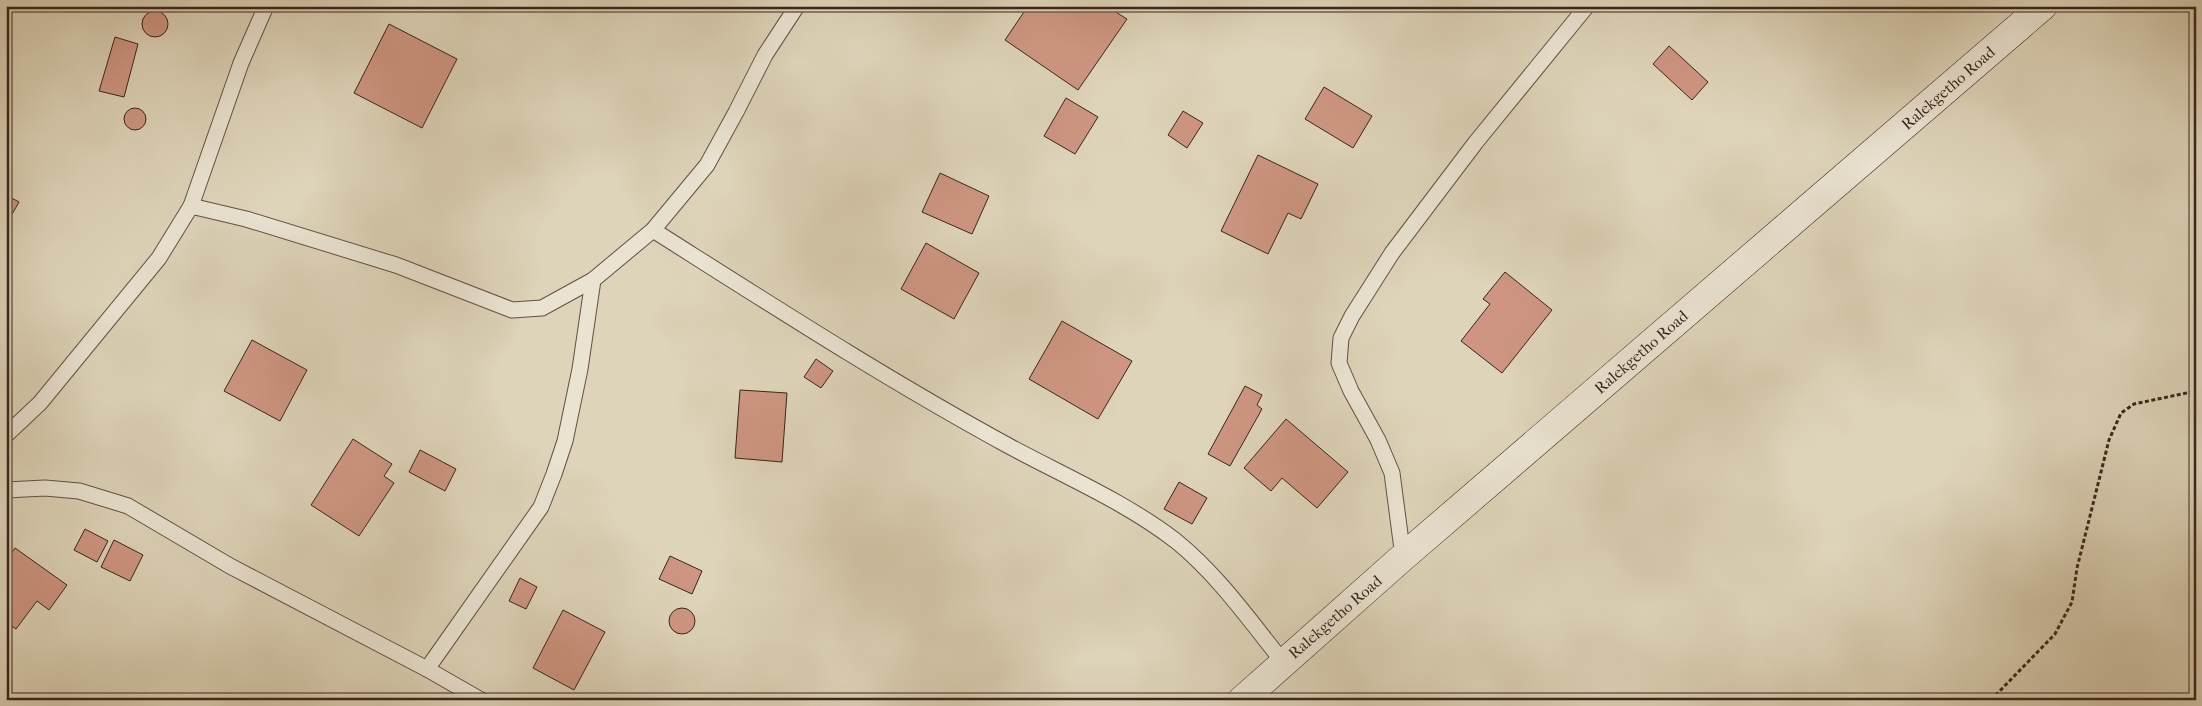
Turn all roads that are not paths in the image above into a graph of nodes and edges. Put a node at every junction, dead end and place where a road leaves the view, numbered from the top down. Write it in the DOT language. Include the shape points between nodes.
graph roads {
  1 [pos="266,6"];
  2 [pos="797,6"];
  3 [pos="1587,6"];
  4 [pos="2043,6"];
  5 [pos="191,206"];
  6 [pos="653,230"];
  7 [pos="593,280"];
  8 [pos="6,435"];
  9 [pos="6,490"];
  10 [pos="1403,557"];
  11 [pos="1284,663"];
  12 [pos="426,669"];
  13 [pos="481,700"];
  14 [pos="1242,700"];
  1 -- 5 [label="lane" via="241,63"];
  2 -- 6 [label="lane" via="765,55 707,165"];
  3 -- 10 [label="lane" via="1476,142 1392,253 1341,338 1339,363 1392,473"];
  4 -- 10 [label="main road, Ralekgetho Road"];
  5 -- 7 [label="lane" via="396,265 512,310 542,308"];
  5 -- 8 [label="lane" via="159,258 40,403"];
  6 -- 7 [label="lane"];
  6 -- 11 [label="lane" via="830,341 1007,445 1119,503 1176,542 1224,588"];
  7 -- 12 [label="lane" via="565,441 541,507"];
  9 -- 12 [label="lane" via="45,488 79,492 128,506 230,566"];
  10 -- 11 [label="main road, Ralekgetho Road"];
  11 -- 14 [label="main road, Ralekgetho Road"];
  12 -- 13 [label="lane"];
}
